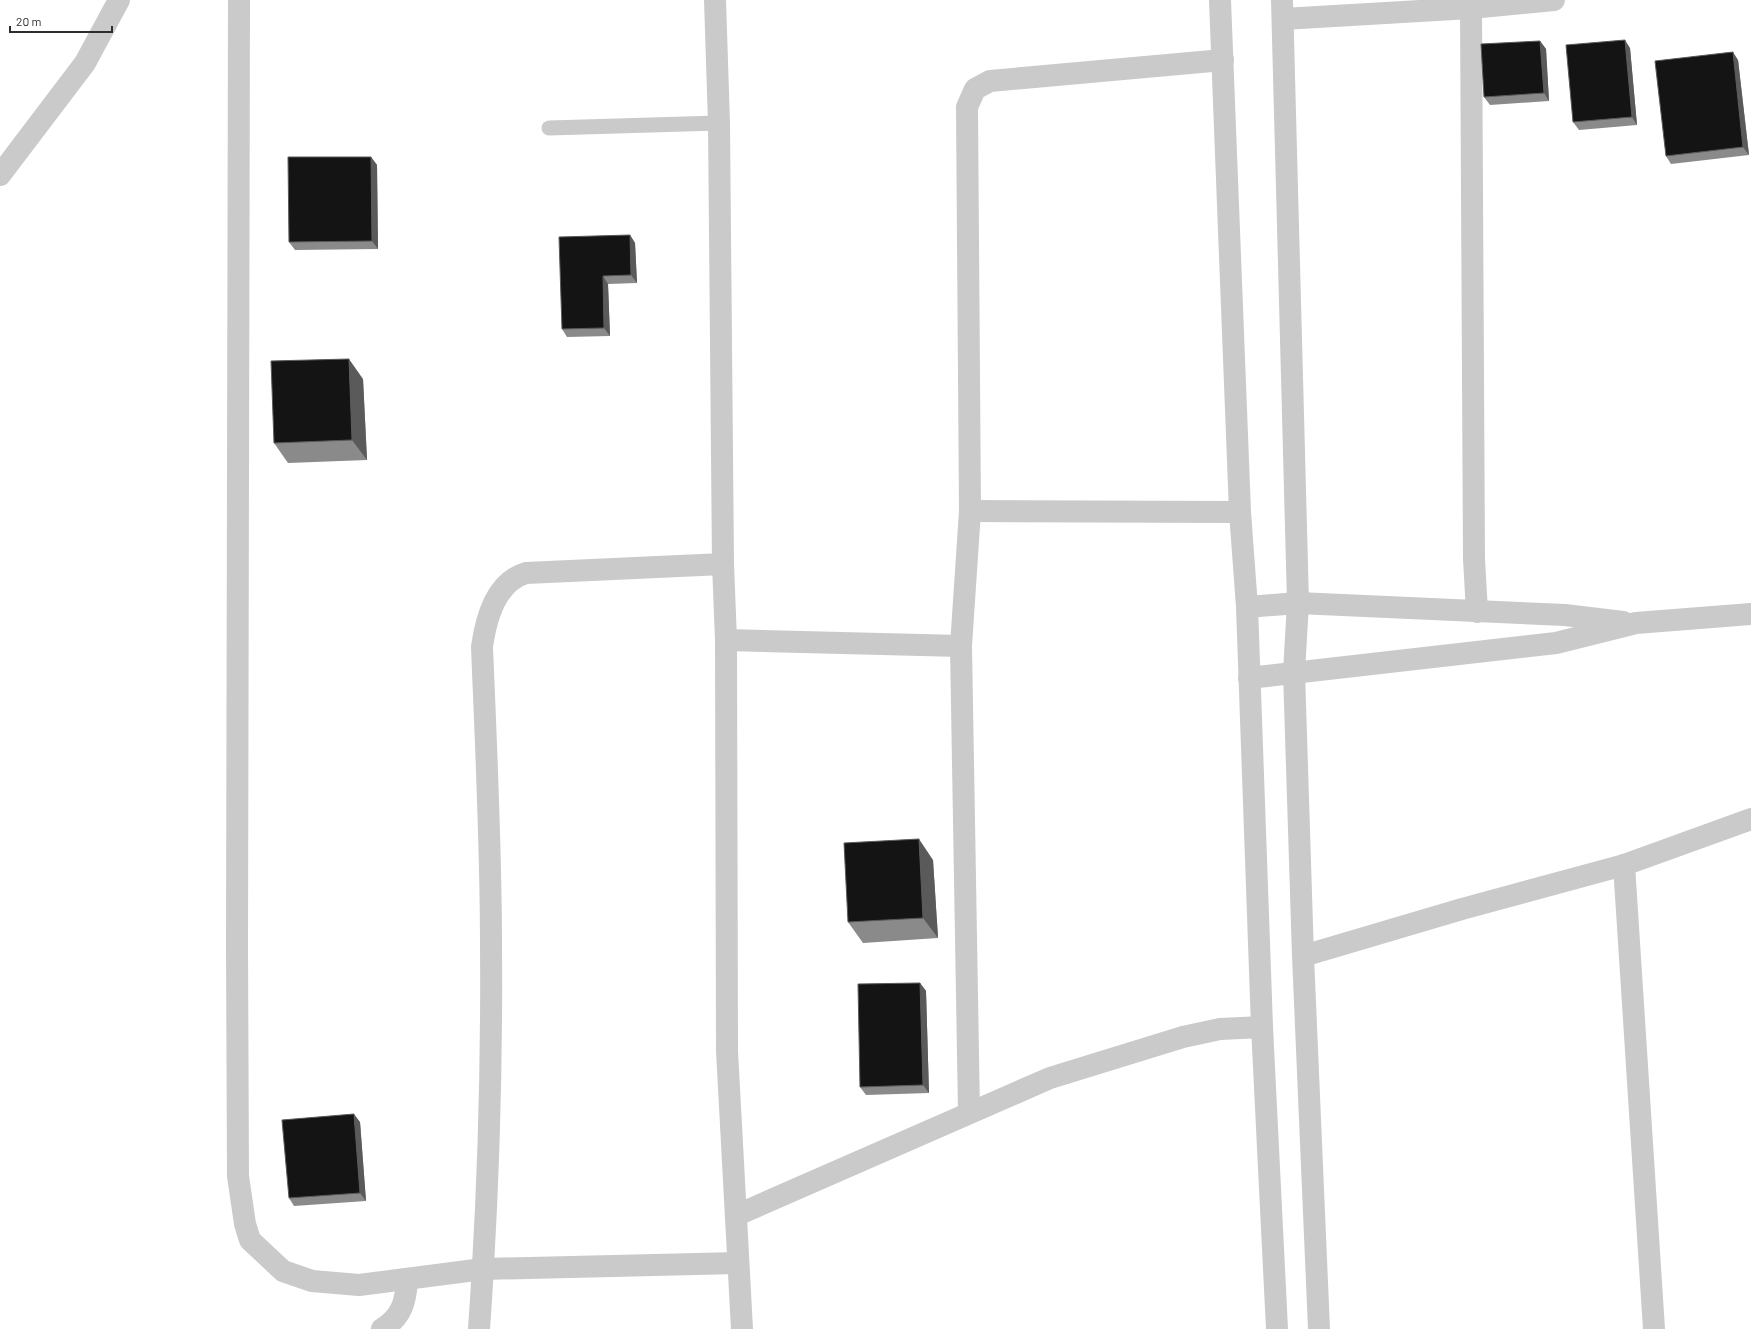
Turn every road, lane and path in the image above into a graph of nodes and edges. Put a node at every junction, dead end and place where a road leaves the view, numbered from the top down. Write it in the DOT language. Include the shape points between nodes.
graph roads {
  1 [pos="119,0"];
  2 [pos="239,0"];
  3 [pos="715,0"];
  4 [pos="1220,0"];
  5 [pos="1554,0"];
  6 [pos="1525,1"];
  7 [pos="1471,8"];
  8 [pos="1282,10"];
  9 [pos="1223,60"];
  10 [pos="719,123"];
  11 [pos="549,128"];
  12 [pos="0,175"];
  13 [pos="970,511"];
  14 [pos="1240,512"];
  15 [pos="723,564"];
  16 [pos="1298,603"];
  17 [pos="1247,607"];
  18 [pos="1477,612"];
  19 [pos="1751,614"];
  20 [pos="1636,623"];
  21 [pos="726,640"];
  22 [pos="961,646"];
  23 [pos="1294,672"];
  24 [pos="1249,678"];
  25 [pos="1751,819"];
  26 [pos="1624,865"];
  27 [pos="1303,956"];
  28 [pos="1262,1027"];
  29 [pos="969,1112"];
  30 [pos="737,1215"];
  31 [pos="738,1263"];
  32 [pos="484,1269"];
  33 [pos="407,1279"];
  34 [pos="382,1329"];
  35 [pos="480,1329"];
  36 [pos="742,1329"];
  37 [pos="1277,1329"];
  38 [pos="1319,1329"];
  39 [pos="1654,1329"];
  1 -- 12 [label="street" via="85,63"];
  2 -- 33 [label="street" via="236,946 238,1176 250,1240 283,1271 312,1281 359,1285"];
  3 -- 10 [label="street"];
  4 -- 9 [label="street"];
  5 -- 6 [label="street"];
  6 -- 7 [label="street"];
  7 -- 8 [label="street"];
  7 -- 18 [label="street" via="1474,559"];
  8 -- 16 [label="street"];
  9 -- 13 [label="street" via="990,81 975,89 967,107"];
  9 -- 14 [label="street"];
  10 -- 11 [label="lane"];
  10 -- 15 [label="street"];
  13 -- 14 [label="street"];
  13 -- 22 [label="street"];
  14 -- 17 [label="street"];
  15 -- 21 [label="street"];
  15 -- 32 [label="street" via="526,573 508,582 498,595 485,628 482,647 491,945"];
  16 -- 17 [label="street"];
  16 -- 18 [label="street"];
  16 -- 23 [label="street"];
  17 -- 24 [label="street"];
  18 -- 20 [label="street" via="1565,615"];
  19 -- 20 [label="street"];
  20 -- 23 [label="street" via="1556,643"];
  21 -- 22 [label="street"];
  21 -- 30 [label="street" via="727,1051"];
  22 -- 29 [label="street"];
  23 -- 24 [label="street"];
  23 -- 27 [label="street"];
  24 -- 28 [label="street"];
  25 -- 26 [label="street"];
  26 -- 27 [label="street"];
  26 -- 39 [label="street"];
  27 -- 38 [label="street"];
  28 -- 29 [label="street" via="1220,1029 1161,1043 1050,1078"];
  28 -- 37 [label="street"];
  29 -- 30 [label="street"];
  30 -- 31 [label="street"];
  31 -- 32 [label="street"];
  31 -- 36 [label="street"];
  32 -- 33 [label="street"];
  32 -- 35 [label="street"];
  33 -- 34 [label="street" via="403,1309 392,1323"];
}
